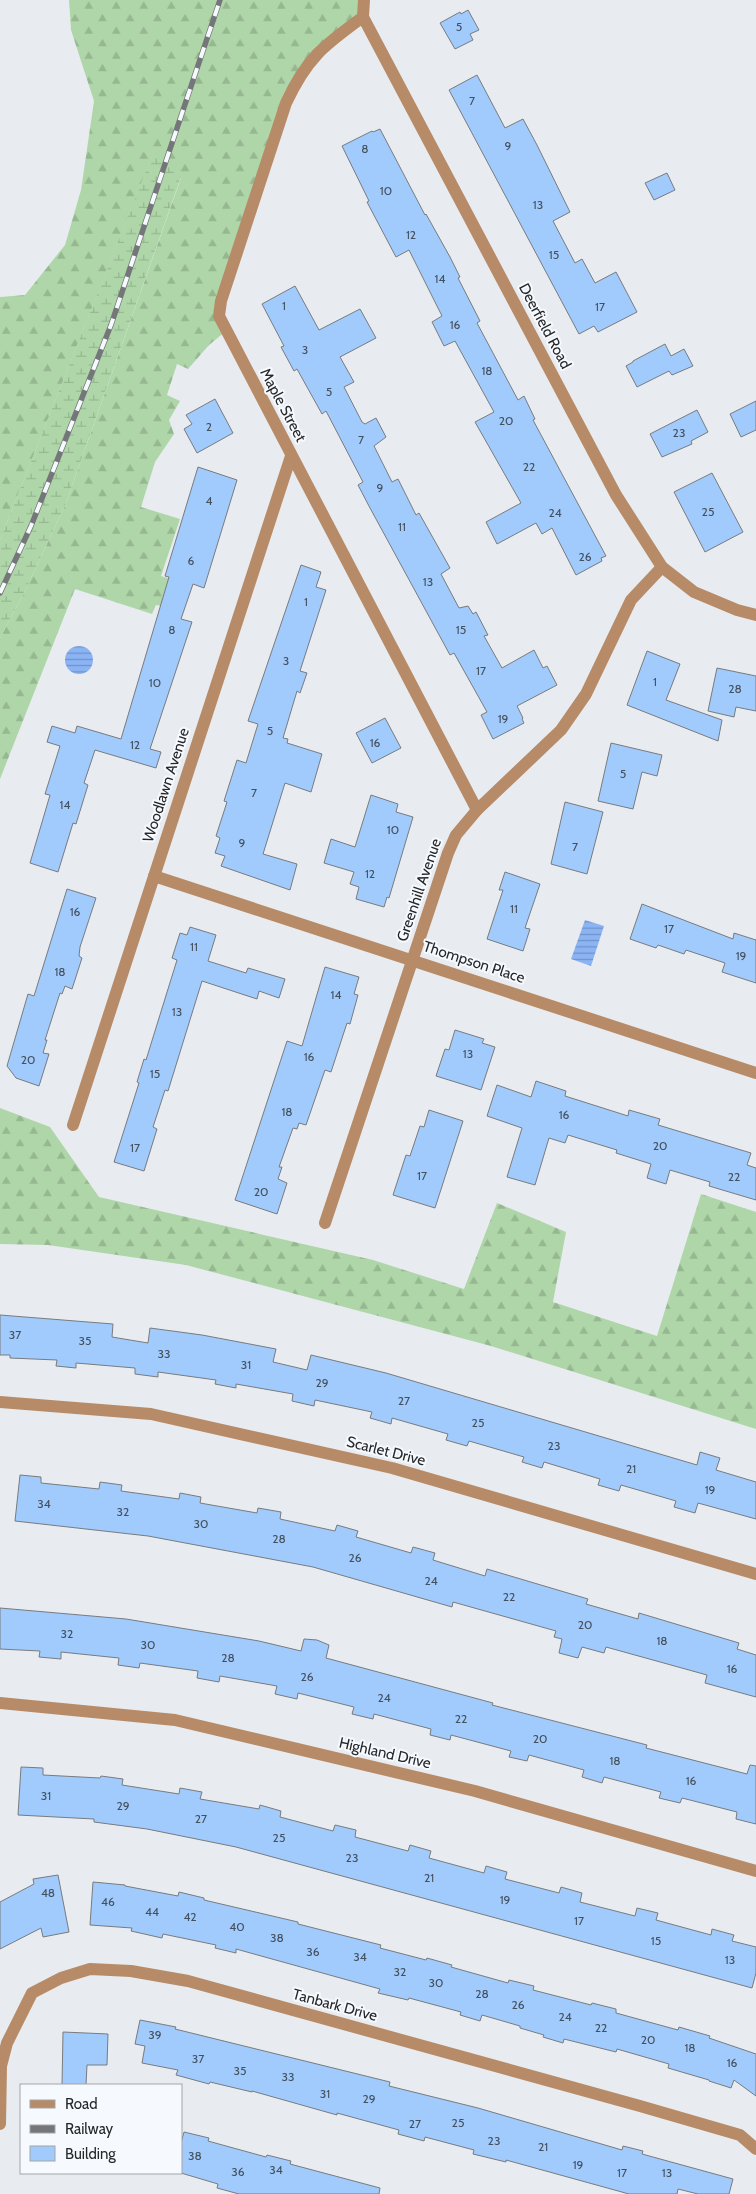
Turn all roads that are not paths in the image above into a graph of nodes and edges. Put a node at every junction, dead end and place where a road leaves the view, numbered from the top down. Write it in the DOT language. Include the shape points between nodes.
graph roads {
  1 [pos="364,0"];
  2 [pos="363,17"];
  3 [pos="291,456"];
  4 [pos="662,567"];
  5 [pos="756,614"];
  6 [pos="477,810"];
  7 [pos="154,876"];
  8 [pos="413,959"];
  9 [pos="756,1073"];
  10 [pos="73,1125"];
  11 [pos="326,1223"];
  12 [pos="0,1402"];
  13 [pos="756,1574"];
  14 [pos="0,1703"];
  15 [pos="756,1870"];
  16 [pos="0,2124"];
  17 [pos="756,2149"];
  1 -- 2 [label="street"];
  2 -- 3 [label="street, Maple Street" via="328,42 298,78 286,103 221,301 219,316"];
  2 -- 4 [label="street, Deerfield Road" via="616,495"];
  3 -- 6 [label="street, Maple Street"];
  3 -- 7 [label="street, Woodlawn Avenue"];
  4 -- 5 [label="street, Deerfield Road" via="694,592 737,610"];
  4 -- 6 [label="street, Greenhill Avenue" via="631,600 586,694 561,730"];
  6 -- 8 [label="street, Greenhill Avenue" via="456,835"];
  7 -- 8 [label="street, Thompson Place"];
  7 -- 10 [label="street, Woodlawn Avenue"];
  8 -- 9 [label="street, Thompson Place"];
  8 -- 11 [label="street, Greenhill Avenue"];
  12 -- 13 [label="street, Scarlet Drive" via="151,1414 392,1468"];
  14 -- 15 [label="street, Highland Drive" via="175,1720 475,1791"];
  16 -- 17 [label="street, Tanbark Drive" via="2,2066 7,2043 32,1994 61,1978 90,1969 130,1971 188,1981 740,2135"];
}
